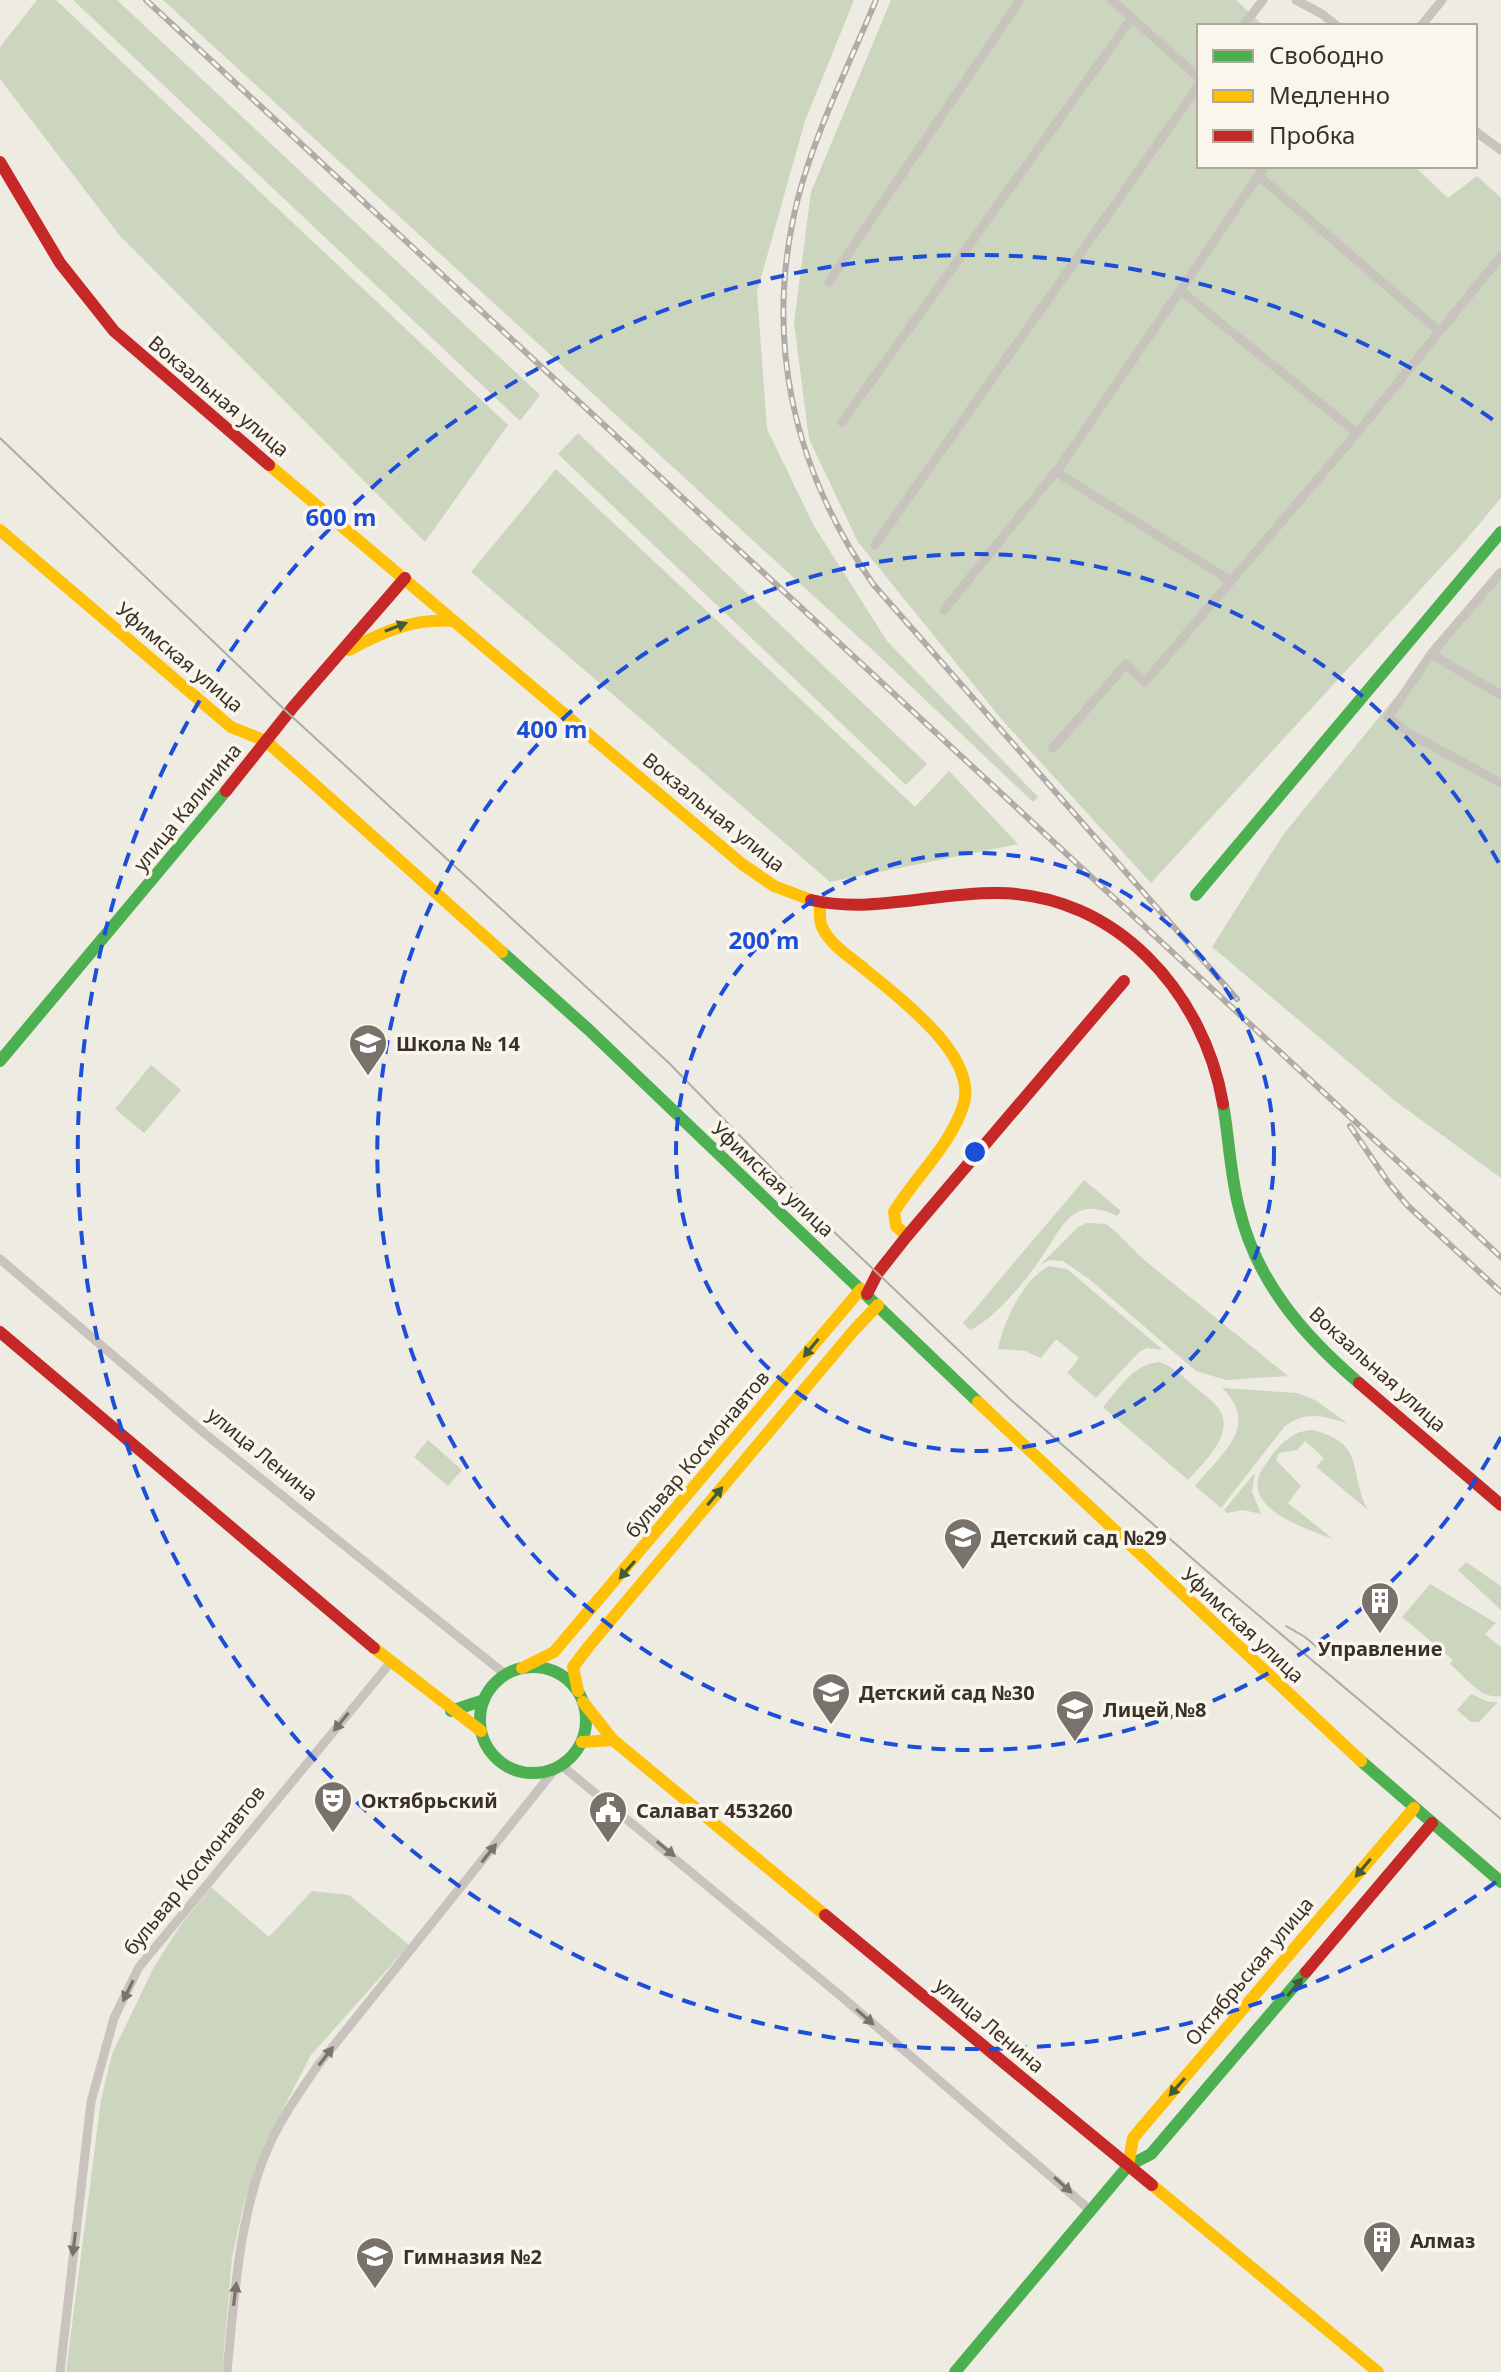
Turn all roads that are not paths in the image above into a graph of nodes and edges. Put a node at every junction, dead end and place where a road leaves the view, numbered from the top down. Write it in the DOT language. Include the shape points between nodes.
graph roads {
  1 [pos="1020,0"];
  2 [pos="1112,0"];
  3 [pos="1263,0"];
  4 [pos="1296,0"];
  5 [pos="1442,0"];
  6 [pos="1132,18"];
  7 [pos="1245,24"];
  8 [pos="1334,24"];
  9 [pos="1423,24"];
  10 [pos="1197,76"];
  11 [pos="1197,88"];
  12 [pos="1477,132"];
  13 [pos="1501,150"];
  14 [pos="0,162"];
  15 [pos="1264,168"];
  16 [pos="1259,176"];
  17 [pos="1501,256"];
  18 [pos="829,282"];
  19 [pos="1181,291"];
  20 [pos="1439,331"];
  21 [pos="842,422"];
  22 [pos="1357,433"];
  23 [pos="1056,472"];
  24 [pos="0,530"];
  25 [pos="1501,532"];
  26 [pos="875,545"];
  27 [pos="1501,572"];
  28 [pos="405,578"];
  29 [pos="1231,581"];
  30 [pos="944,610"];
  31 [pos="454,621"];
  32 [pos="342,653"];
  33 [pos="1431,654"];
  34 [pos="1501,695"];
  35 [pos="266,741"];
  36 [pos="1053,748"];
  37 [pos="1501,783"];
  38 [pos="1196,895"];
  39 [pos="820,903"];
  40 [pos="1124,981"];
  41 [pos="0,1061"];
  42 [pos="907,1236"];
  43 [pos="0,1259"];
  44 [pos="864,1292"];
  45 [pos="878,1305"];
  46 [pos="0,1332"];
  47 [pos="1501,1505"];
  48 [pos="391,1662"];
  49 [pos="522,1668"];
  50 [pos="505,1674"];
  51 [pos="581,1696"];
  52 [pos="484,1700"];
  53 [pos="451,1711"];
  54 [pos="481,1731"];
  55 [pos="613,1740"];
  56 [pos="582,1742"];
  57 [pos="559,1767"];
  58 [pos="1414,1808"];
  59 [pos="1432,1823"];
  60 [pos="1501,1882"];
  61 [pos="1255,1997"];
  62 [pos="1274,2012"];
  63 [pos="1128,2166"];
  64 [pos="1091,2211"];
  65 [pos="60,2372"];
  66 [pos="227,2372"];
  67 [pos="955,2372"];
  68 [pos="1378,2372"];
  1 -- 18 [label="street"];
  2 -- 6 [label="street"];
  3 -- 7 [label="street"];
  4 -- 8 [label="street"];
  5 -- 9 [label="street"];
  6 -- 10 [label="street"];
  6 -- 21 [label="street"];
  11 -- 26 [label="street"];
  12 -- 13 [label="street"];
  14 -- 28 [label="street, Вокзальная улица" via="60,263 114,331"];
  15 -- 16 [label="street"];
  16 -- 19 [label="street"];
  16 -- 20 [label="street"];
  17 -- 20 [label="street"];
  19 -- 22 [label="street"];
  19 -- 23 [label="street"];
  20 -- 22 [label="street"];
  22 -- 29 [label="street"];
  23 -- 29 [label="street"];
  23 -- 30 [label="street"];
  24 -- 35 [label="street, Уфимская улица" via="231,727"];
  25 -- 38 [label="street"];
  27 -- 33 [label="street"];
  28 -- 31 [label="street, Вокзальная улица"];
  28 -- 32 [label="street, улица Калинина"];
  29 -- 36 [label="street" via="1145,682 1126,664"];
  32 -- 31 [label="street, one-way" via="419,619"];
  31 -- 39 [label="street, Вокзальная улица" via="741,863 787,893"];
  32 -- 35 [label="street, улица Калинина"];
  33 -- 34 [label="street"];
  33 -- 37 [label="street" via="1388,717"];
  35 -- 41 [label="street, улица Калинина"];
  35 -- 44 [label="street, Уфимская улица" via="589,1030"];
  39 -- 42 [label="street" via="820,924 831,941 929,1028 964,1074 966,1093 957,1119 894,1212 896,1226"];
  39 -- 47 [label="street, Вокзальная улица" via="1041,895 1088,912 1141,951 1182,998 1210,1055 1242,1221 1276,1298 1329,1357"];
  40 -- 42 [label="street, бульвар Космонавтов"];
  42 -- 44 [label="street, бульвар Космонавтов"];
  43 -- 50 [label="street, улица Ленина" via="204,1433"];
  44 -- 45 [label="street, Уфимская улица"];
  44 -- 49 [label="street, бульвар Космонавтов, one-way" via="554,1652"];
  51 -- 45 [label="street, бульвар Космонавтов, one-way" via="573,1667"];
  45 -- 58 [label="street, Уфимская улица" via="1082,1502"];
  46 -- 48 [label="street"];
  48 -- 53 [label="street"];
  48 -- 65 [label="street, бульвар Космонавтов, one-way" via="139,1967 114,2018 91,2102"];
  49 -- 50 [label="street, улица Ленина"];
  49 -- 51 [label="street, улица Ленина" via="554,1670"];
  50 -- 52 [label="street"];
  51 -- 55 [label="street, улица Ленина"];
  51 -- 56 [label="street" via="586,1729"];
  52 -- 53 [label="street"];
  52 -- 54 [label="street"];
  53 -- 54 [label="street"];
  54 -- 57 [label="street" via="491,1753 509,1768 533,1773"];
  55 -- 56 [label="street"];
  55 -- 63 [label="street, улица Ленина"];
  56 -- 57 [label="street"];
  57 -- 64 [label="street, one-way" via="807,1968"];
  66 -- 57 [label="street, one-way" via="241,2244 263,2160 288,2109"];
  58 -- 59 [label="street, Уфимская улица"];
  58 -- 61 [label="street, Октябрьская улица, one-way"];
  59 -- 60 [label="street, Уфимская улица"];
  62 -- 59 [label="street, Октябрьская улица, one-way"];
  61 -- 62 [label="street"];
  61 -- 63 [label="street, Октябрьская улица, one-way" via="1133,2138"];
  62 -- 63 [label="street, Октябрьская улица" via="1151,2154"];
  63 -- 64 [label="street, Октябрьская улица"];
  63 -- 68 [label="street, улица Ленина"];
  64 -- 67 [label="street, Октябрьская улица"];
}
